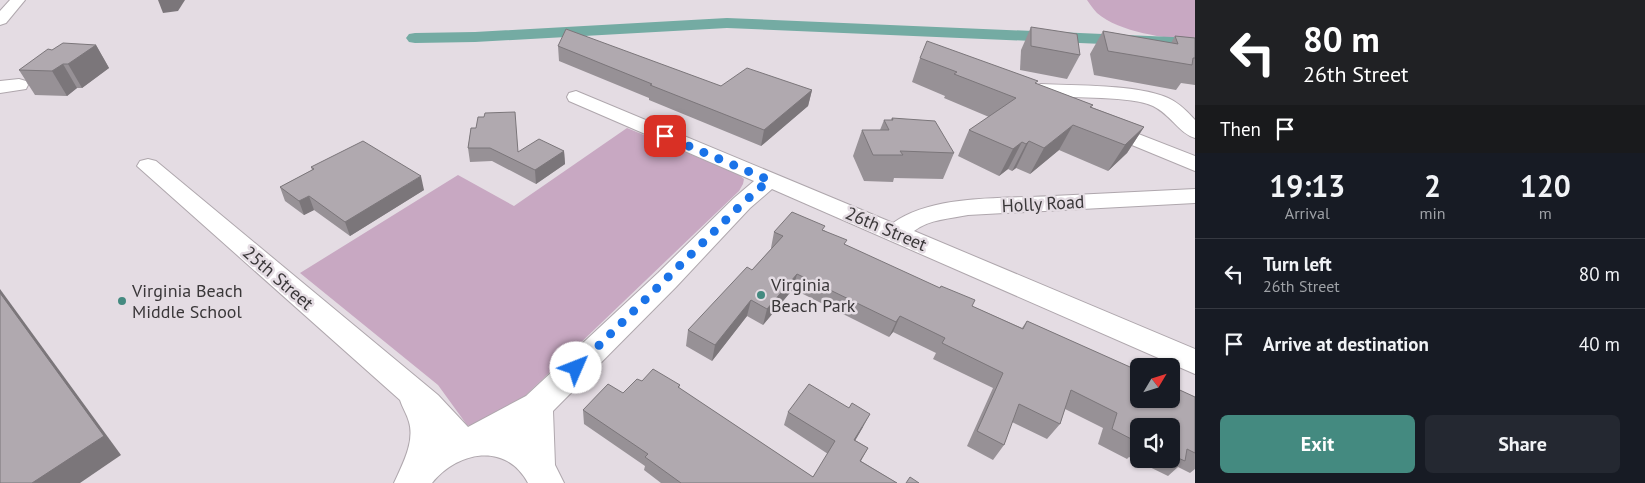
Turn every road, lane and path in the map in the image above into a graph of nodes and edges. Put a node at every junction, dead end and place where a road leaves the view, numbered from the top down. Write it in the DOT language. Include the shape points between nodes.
graph roads {
  1 [pos="22,1"];
  2 [pos="0,20"];
  3 [pos="19,85"];
  4 [pos="0,88"];
  5 [pos="576,97"];
  6 [pos="1064,110"];
  7 [pos="1090,121"];
  8 [pos="1195,132"];
  9 [pos="1195,164"];
  10 [pos="148,166"];
  11 [pos="769,180"];
  12 [pos="1195,196"];
  13 [pos="896,233"];
  14 [pos="1195,362"];
  15 [pos="409,390"];
  16 [pos="537,406"];
  17 [pos="467,443"];
  18 [pos="542,474"];
  19 [pos="413,480"];
  1 -- 2 [label="street"];
  3 -- 4 [label="street"];
  5 -- 11 [label="street, 26th Street"];
  6 -- 8 [label="street" via="1038,99 1035,92 1142,96 1175,109"];
  7 -- 9 [label="street"];
  10 -- 15 [label="street, 25th Street"];
  11 -- 13 [label="street, 26th Street"];
  11 -- 16 [label="street"];
  12 -- 13 [label="street, Holly Road" via="968,208 929,214 913,220"];
  13 -- 14 [label="street, 26th Street"];
  15 -- 17 [label="street, 25th Street"];
  15 -- 19 [label="street, 25th Street" via="425,418 428,441"];
  16 -- 17 [label="street"];
  16 -- 18 [label="street"];
  17 -- 18 [label="street, 25th Street" via="501,442 522,450"];
  17 -- 19 [label="street, 25th Street" via="433,458"];
}
